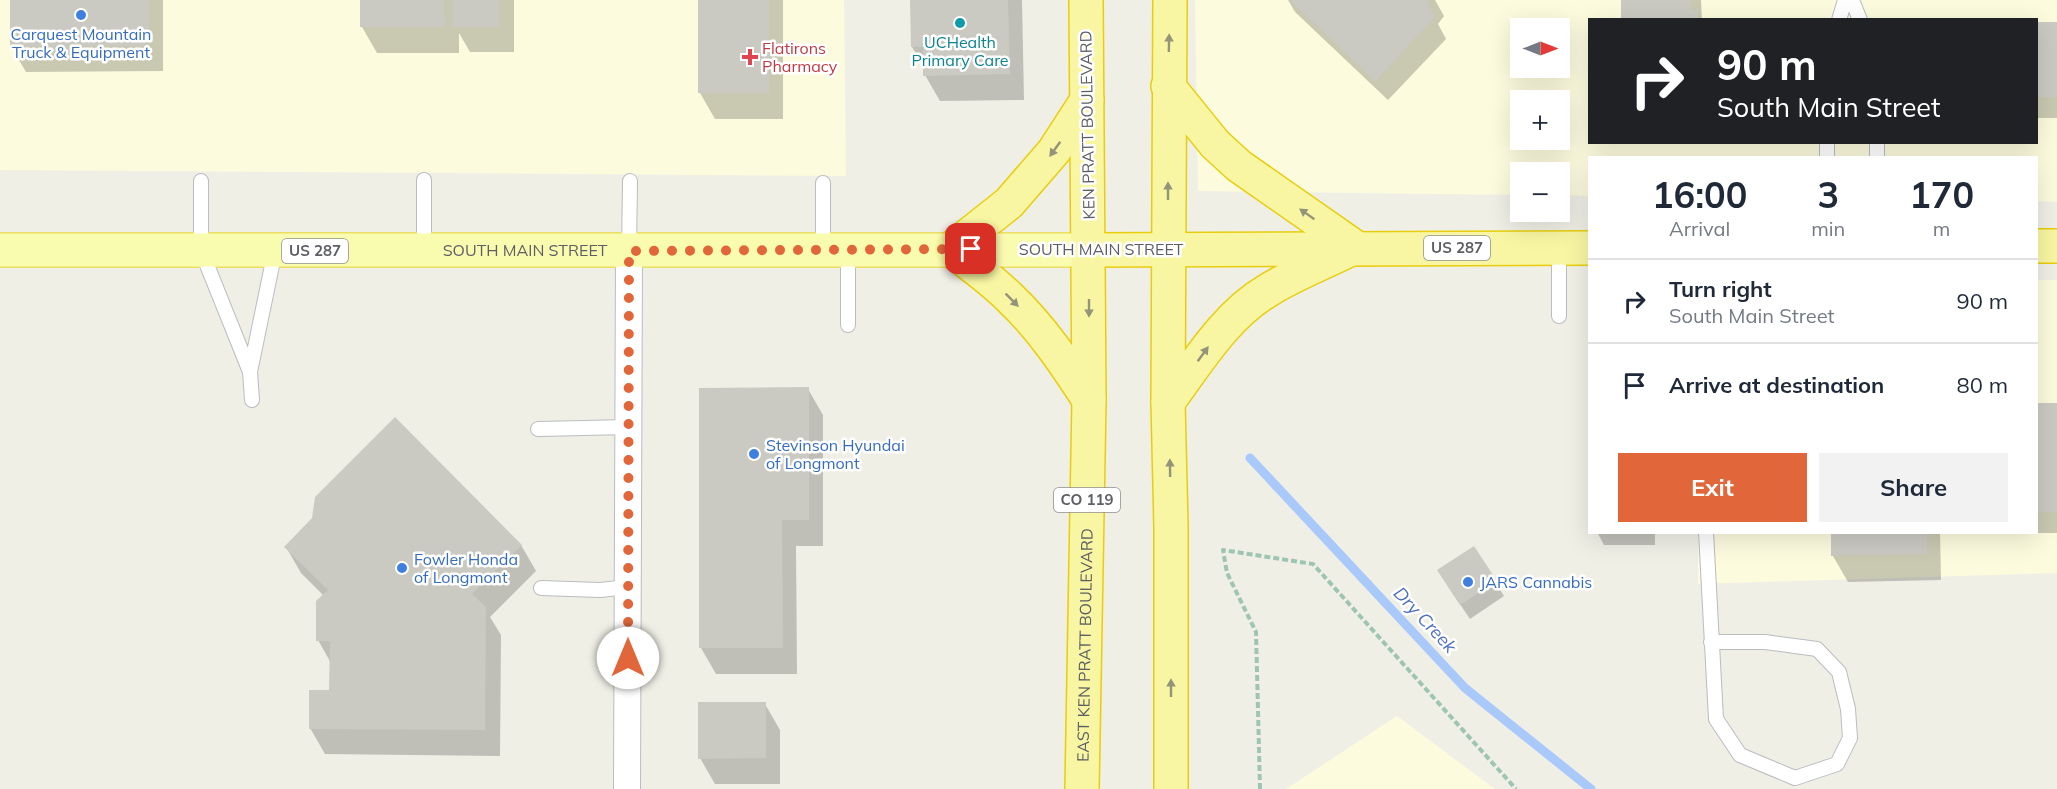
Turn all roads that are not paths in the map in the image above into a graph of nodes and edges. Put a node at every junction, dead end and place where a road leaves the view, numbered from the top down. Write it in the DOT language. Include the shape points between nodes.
graph roads {
  1 [pos="1086,0"];
  2 [pos="1170,0"];
  3 [pos="1845,0"];
  4 [pos="1852,0"];
  5 [pos="1840,18"];
  6 [pos="1859,18"];
  7 [pos="1168,86"];
  8 [pos="1087,100"];
  9 [pos="424,180"];
  10 [pos="201,181"];
  11 [pos="630,181"];
  12 [pos="824,183"];
  13 [pos="2038,246"];
  14 [pos="2057,246"];
  15 [pos="1355,247"];
  16 [pos="1575,248"];
  17 [pos="951,249"];
  18 [pos="0,250"];
  19 [pos="201,250"];
  20 [pos="424,250"];
  21 [pos="836,250"];
  22 [pos="1089,250"];
  23 [pos="1168,250"];
  24 [pos="275,251"];
  25 [pos="629,251"];
  26 [pos="1559,316"];
  27 [pos="848,325"];
  28 [pos="250,372"];
  29 [pos="252,400"];
  30 [pos="1089,400"];
  31 [pos="1168,402"];
  32 [pos="629,427"];
  33 [pos="538,429"];
  34 [pos="1706,534"];
  35 [pos="628,587"];
  36 [pos="541,588"];
  37 [pos="1711,642"];
  38 [pos="627,789"];
  39 [pos="1083,789"];
  40 [pos="1171,789"];
  1 -- 8 [label="highway, KEN PRATT BOULEVARD / CO 119"];
  7 -- 2 [label="highway, one-way"];
  3 -- 5 [label="lane"];
  4 -- 6 [label="lane"];
  15 -- 7 [label="highway, one-way" via="1239,166 1215,144"];
  23 -- 7 [label="highway, one-way"];
  8 -- 17 [label="highway, one-way" via="1054,152 1009,203"];
  8 -- 22 [label="highway, KEN PRATT BOULEVARD / CO 119"];
  9 -- 20 [label="lane"];
  10 -- 19 [label="lane"];
  11 -- 25 [label="lane"];
  12 -- 21 [label="lane"];
  13 -- 14 [label="highway"];
  15 -- 16 [label="highway, SOUTH MAIN STREET / US 287"];
  15 -- 23 [label="highway, SOUTH MAIN STREET / US 287"];
  31 -- 15 [label="highway, one-way" via="1214,339 1244,309 1266,291"];
  16 -- 26 [label="lane"];
  17 -- 21 [label="main road, SOUTH MAIN STREET / US 287"];
  17 -- 22 [label="main road, SOUTH MAIN STREET / US 287"];
  17 -- 30 [label="highway, one-way" via="1009,296 1058,351"];
  18 -- 19 [label="main road, SOUTH MAIN STREET / US 287"];
  19 -- 24 [label="main road, SOUTH MAIN STREET / US 287"];
  19 -- 28 [label="lane"];
  20 -- 24 [label="main road, SOUTH MAIN STREET / US 287"];
  20 -- 25 [label="main road, SOUTH MAIN STREET / US 287"];
  21 -- 25 [label="main road, SOUTH MAIN STREET / US 287"];
  21 -- 27 [label="lane"];
  22 -- 23 [label="highway, SOUTH MAIN STREET / US 287"];
  22 -- 30 [label="highway, EAST KEN PRATT BOULEVARD / CO 119, one-way"];
  23 -- 31 [label="highway"];
  24 -- 28 [label="lane"];
  25 -- 32 [label="street"];
  28 -- 29 [label="lane"];
  30 -- 39 [label="highway, EAST KEN PRATT BOULEVARD / CO 119"];
  40 -- 31 [label="highway, one-way"];
  32 -- 33 [label="lane"];
  32 -- 35 [label="street"];
  34 -- 37 [label="lane"];
  35 -- 36 [label="lane"];
  35 -- 38 [label="street"];
  37 -- 37 [label="lane" via="1716,719 1740,755 1796,778 1837,764 1850,738 1848,709 1839,672 1817,650 1764,642"];
}
